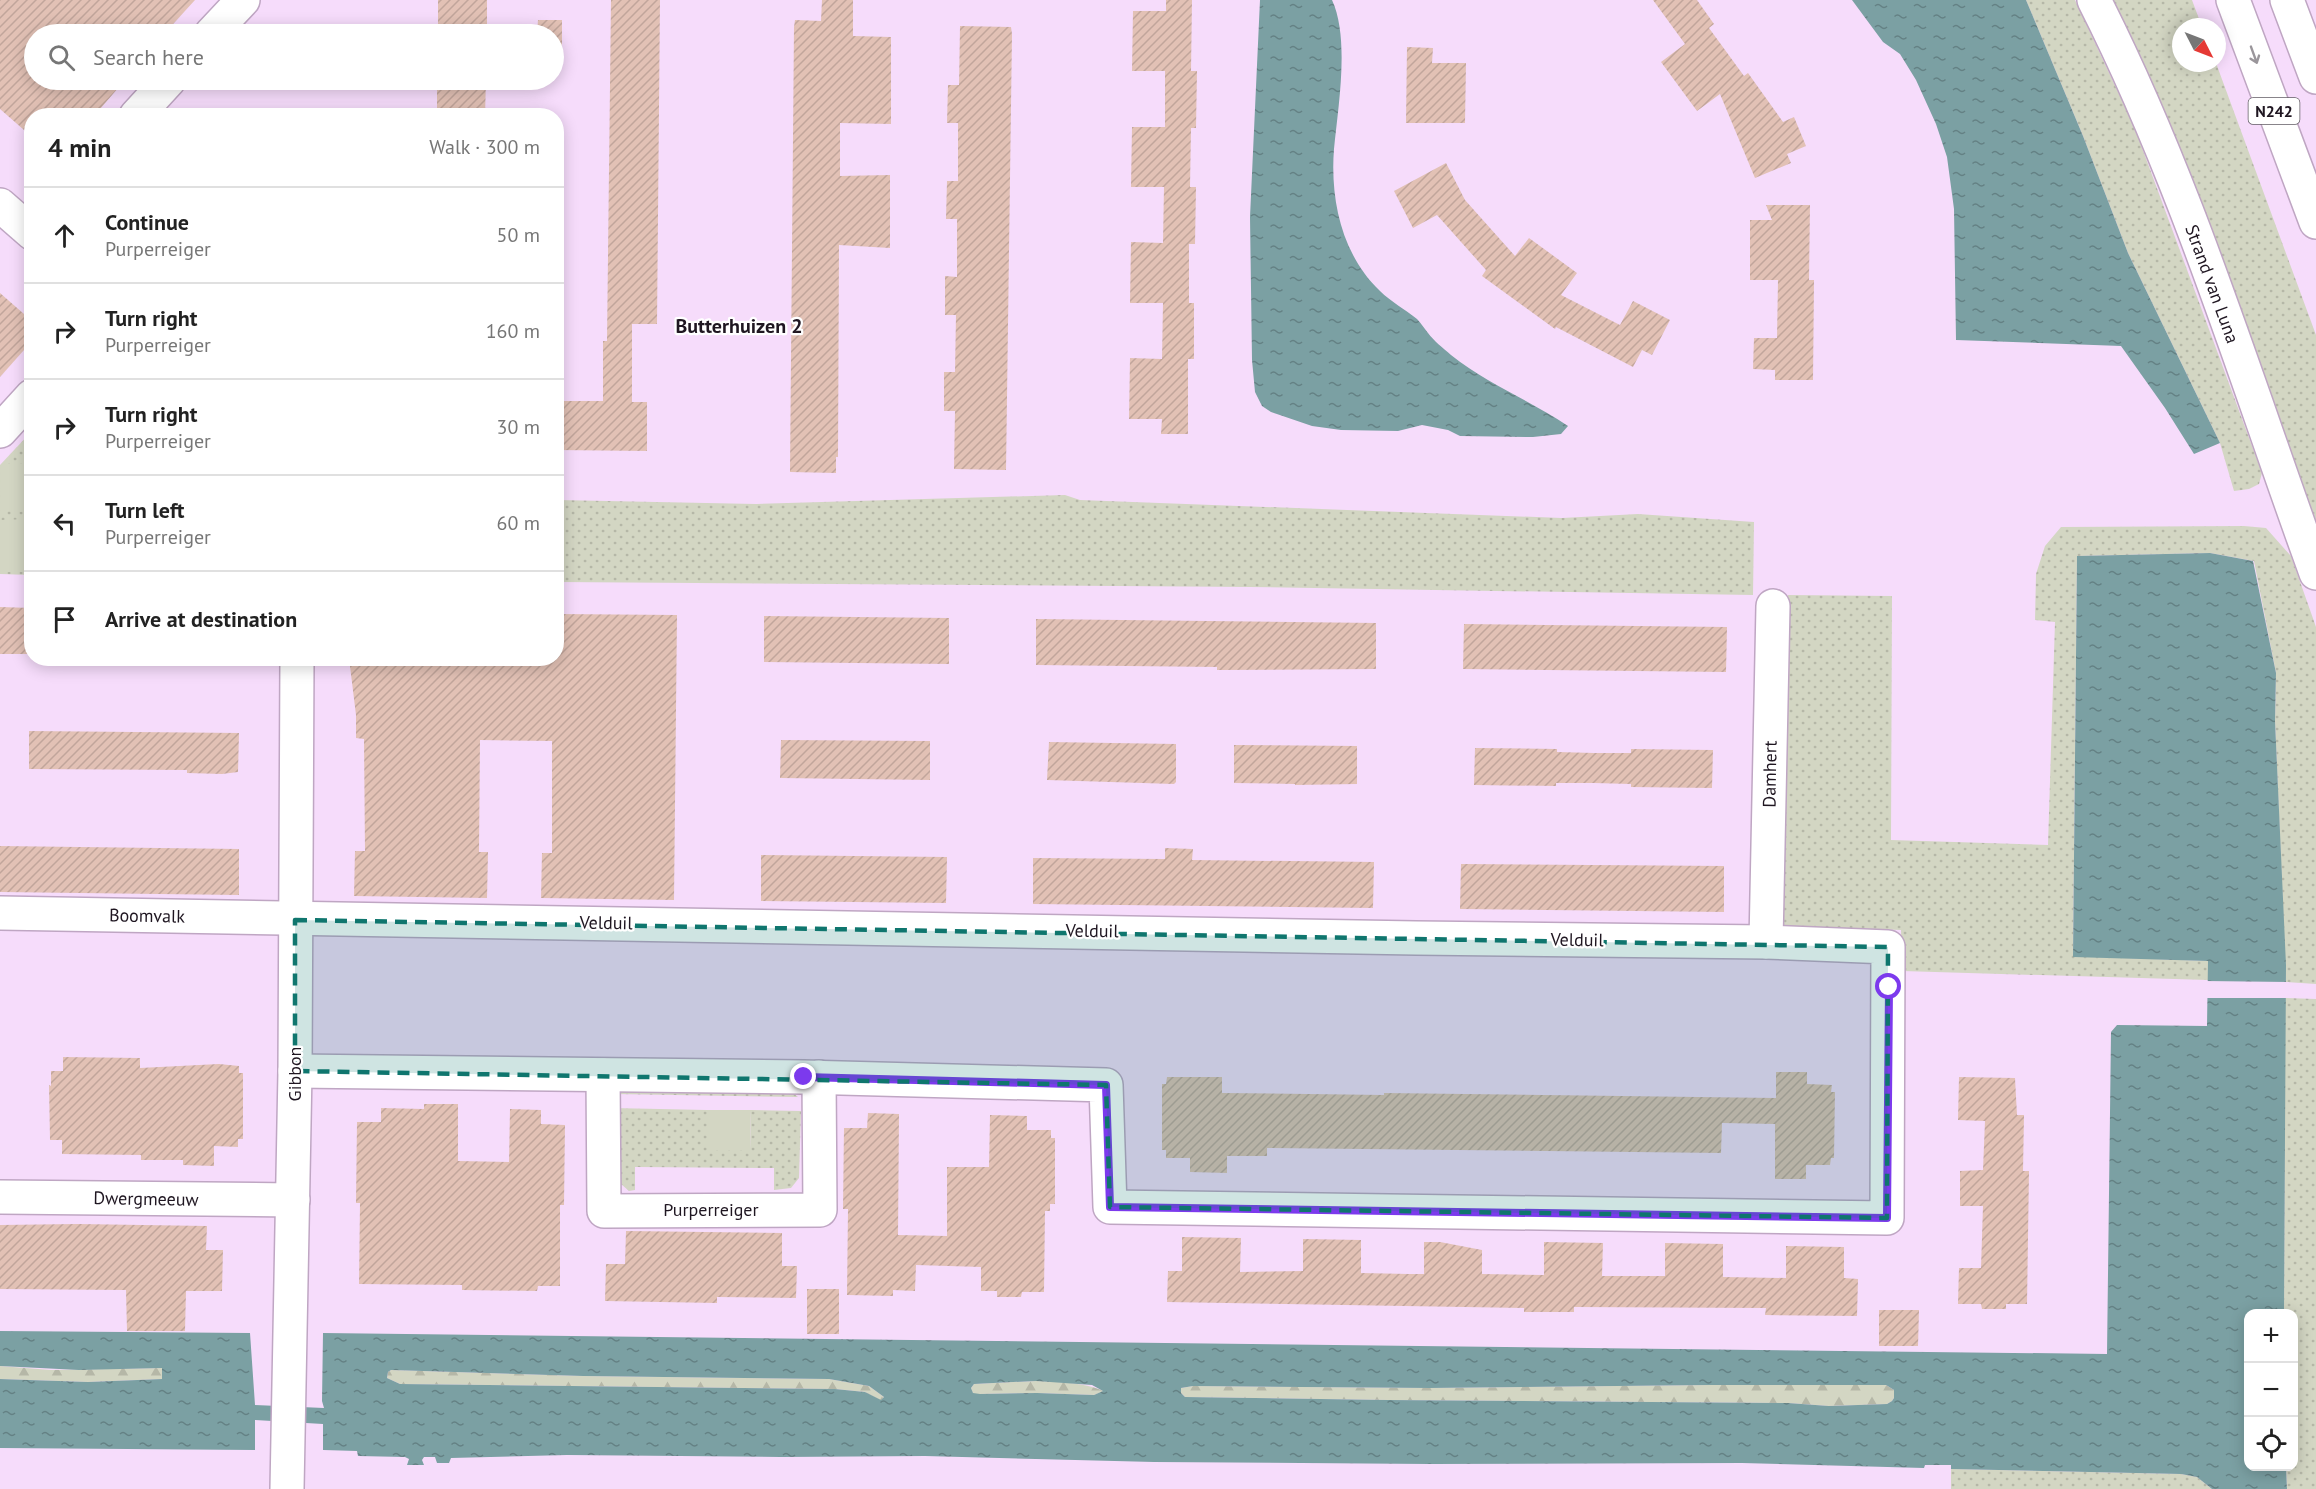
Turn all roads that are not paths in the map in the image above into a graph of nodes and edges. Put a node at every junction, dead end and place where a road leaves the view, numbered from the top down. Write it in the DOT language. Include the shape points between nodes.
graph roads {
  1 [pos="243,0"];
  2 [pos="2094,0"];
  3 [pos="2233,0"];
  4 [pos="2287,0"];
  5 [pos="220,24"];
  6 [pos="2316,78"];
  7 [pos="160,90"];
  8 [pos="143,108"];
  9 [pos="0,205"];
  10 [pos="2316,222"];
  11 [pos="24,225"];
  12 [pos="24,405"];
  13 [pos="0,431"];
  14 [pos="2316,573"];
  15 [pos="1773,606"];
  16 [pos="297,666"];
  17 [pos="0,913"];
  18 [pos="295,920"];
  19 [pos="1766,942"];
  20 [pos="295,1071"];
  21 [pos="603,1075"];
  22 [pos="819,1077"];
  23 [pos="0,1197"];
  24 [pos="292,1200"];
  25 [pos="287,1489"];
  1 -- 5 [label="street"];
  2 -- 14 [label="street, Strand van Luna" via="2151,122"];
  3 -- 10 [label="street, N242, one-way"];
  4 -- 6 [label="street, N242"];
  7 -- 8 [label="street"];
  9 -- 11 [label="street"];
  12 -- 13 [label="street"];
  15 -- 19 [label="street, Damhert"];
  16 -- 18 [label="street, Gibbon"];
  17 -- 18 [label="street, Boomvalk"];
  18 -- 19 [label="street, Velduil"];
  18 -- 20 [label="street, Gibbon"];
  19 -- 22 [label="street, Velduil" via="1888,947 1887,1218 1110,1207 1106,1085"];
  20 -- 21 [label="street"];
  20 -- 24 [label="street, Gibbon"];
  21 -- 22 [label="street"];
  21 -- 22 [label="street, Purperreiger" via="604,1210 820,1210"];
  23 -- 24 [label="street, Dwergmeeuw"];
  24 -- 25 [label="street, Gibbon"];
}
